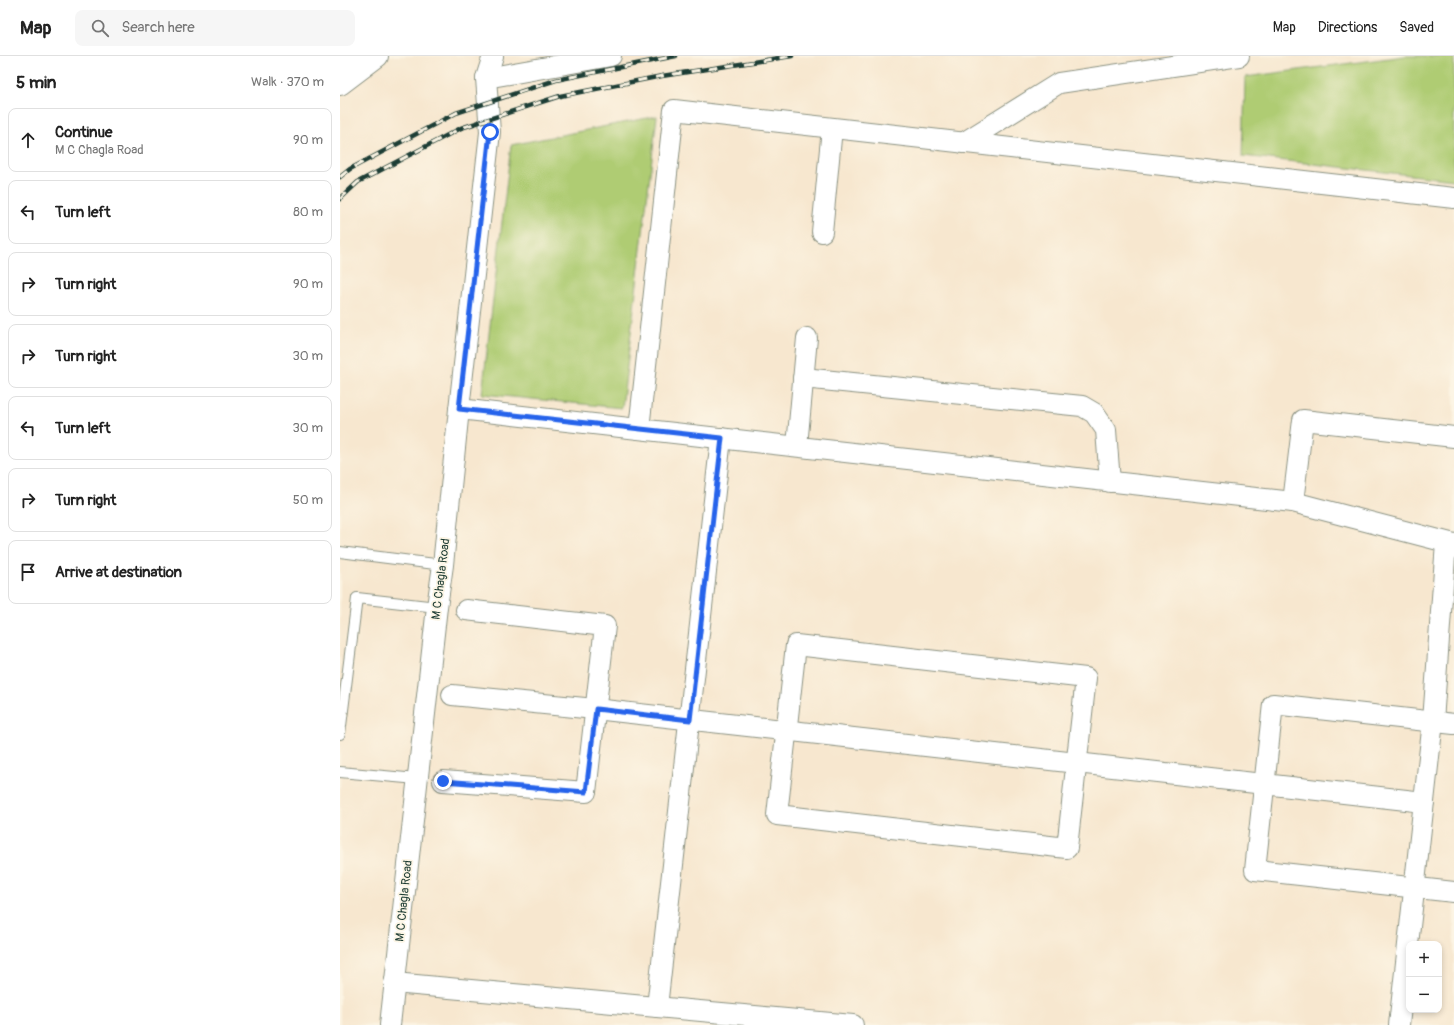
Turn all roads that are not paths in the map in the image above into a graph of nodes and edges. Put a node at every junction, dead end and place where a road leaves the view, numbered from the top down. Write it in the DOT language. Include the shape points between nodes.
graph roads {
  1 [pos="372,56"];
  2 [pos="377,56"];
  3 [pos="477,56"];
  4 [pos="493,56"];
  5 [pos="611,56"];
  6 [pos="1239,56"];
  7 [pos="340,61"];
  8 [pos="486,78"];
  9 [pos="340,84"];
  10 [pos="832,128"];
  11 [pos="963,143"];
  12 [pos="1454,198"];
  13 [pos="822,232"];
  14 [pos="807,338"];
  15 [pos="803,378"];
  16 [pos="459,409"];
  17 [pos="639,429"];
  18 [pos="1454,437"];
  19 [pos="722,438"];
  20 [pos="797,446"];
  21 [pos="1110,482"];
  22 [pos="1293,502"];
  23 [pos="1450,544"];
  24 [pos="340,552"];
  25 [pos="443,565"];
  26 [pos="437,607"];
  27 [pos="466,610"];
  28 [pos="452,695"];
  29 [pos="596,709"];
  30 [pos="690,720"];
  31 [pos="1433,722"];
  32 [pos="1454,724"];
  33 [pos="787,730"];
  34 [pos="340,734"];
  35 [pos="1077,763"];
  36 [pos="340,772"];
  37 [pos="417,779"];
  38 [pos="443,781"];
  39 [pos="1264,784"];
  40 [pos="1424,802"];
  41 [pos="1414,888"];
  42 [pos="1454,892"];
  43 [pos="394,984"];
  44 [pos="657,1007"];
  45 [pos="390,1025"];
  46 [pos="853,1025"];
  47 [pos="1399,1025"];
  1 -- 7 [label="main road"];
  2 -- 9 [label="main road"];
  3 -- 8 [label="street"];
  4 -- 8 [label="street"];
  5 -- 8 [label="street"];
  6 -- 11 [label="street" via="1059,83"];
  8 -- 16 [label="street, M C Chagla Road" via="490,132"];
  10 -- 11 [label="street"];
  10 -- 13 [label="street"];
  10 -- 17 [label="street" via="674,110"];
  11 -- 12 [label="street"];
  14 -- 15 [label="street"];
  15 -- 20 [label="street"];
  15 -- 21 [label="street" via="1082,406 1094,413 1106,430"];
  16 -- 17 [label="street"];
  16 -- 25 [label="street, M C Chagla Road"];
  17 -- 19 [label="street"];
  18 -- 22 [label="street" via="1303,420"];
  19 -- 20 [label="street"];
  19 -- 30 [label="street"];
  20 -- 21 [label="street"];
  21 -- 22 [label="street"];
  22 -- 23 [label="street"];
  23 -- 31 [label="street"];
  24 -- 25 [label="lane"];
  25 -- 26 [label="street, M C Chagla Road"];
  26 -- 34 [label="lane" via="357,598"];
  26 -- 37 [label="street, M C Chagla Road"];
  27 -- 29 [label="street" via="605,626"];
  28 -- 29 [label="street"];
  29 -- 30 [label="street"];
  29 -- 38 [label="street" via="586,792"];
  30 -- 33 [label="street"];
  30 -- 44 [label="street"];
  31 -- 32 [label="street"];
  31 -- 39 [label="street" via="1273,704"];
  31 -- 40 [label="street"];
  33 -- 35 [label="street"];
  33 -- 35 [label="street" via="796,646 1086,678"];
  33 -- 35 [label="street" via="777,815 816,820 1067,848"];
  35 -- 39 [label="street"];
  36 -- 37 [label="lane"];
  37 -- 43 [label="street, M C Chagla Road"];
  39 -- 40 [label="street"];
  39 -- 41 [label="street" via="1255,870"];
  40 -- 41 [label="street"];
  41 -- 42 [label="street"];
  41 -- 47 [label="street"];
  43 -- 44 [label="street"];
  43 -- 45 [label="street, M C Chagla Road"];
  44 -- 46 [label="street"];
}
